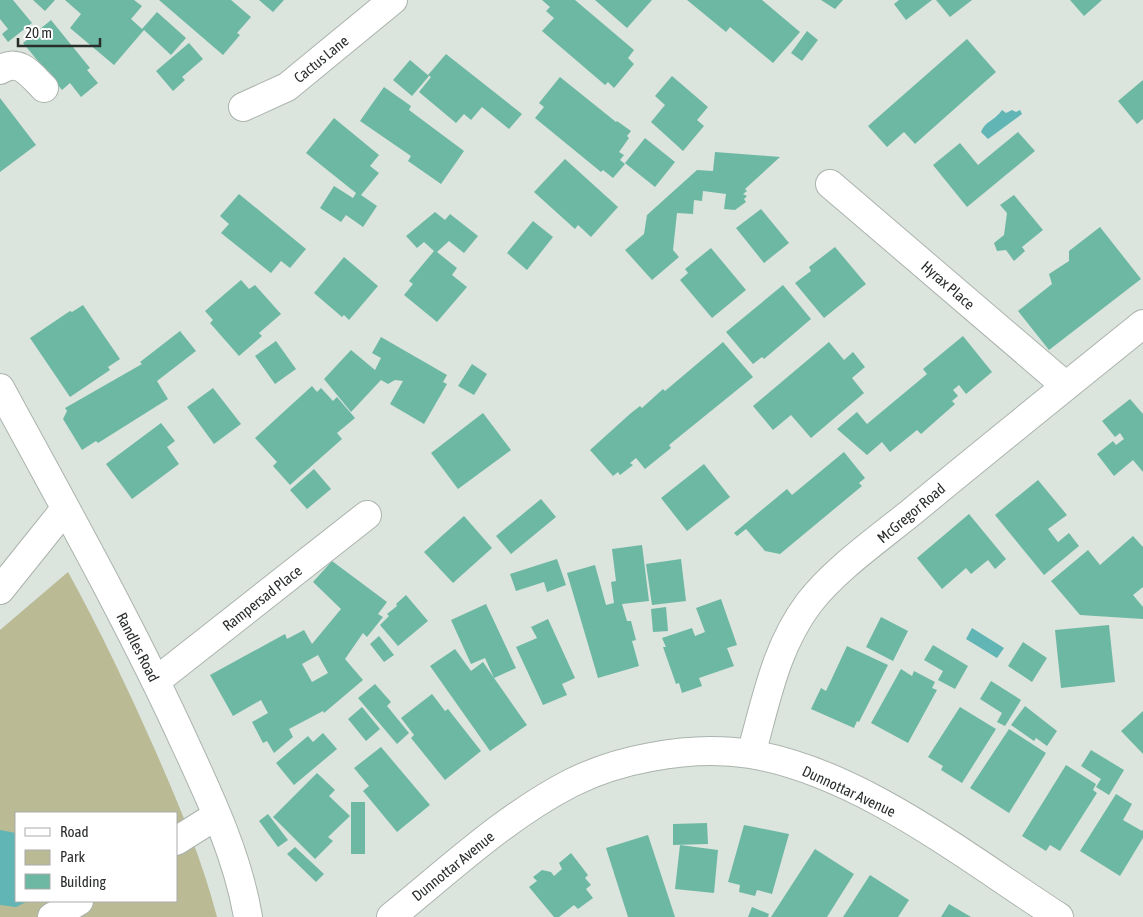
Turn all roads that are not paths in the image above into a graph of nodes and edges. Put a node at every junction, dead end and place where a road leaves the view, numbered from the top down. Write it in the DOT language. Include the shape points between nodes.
graph roads {
  1 [pos="392,0"];
  2 [pos="0,70"];
  3 [pos="44,88"];
  4 [pos="243,107"];
  5 [pos="830,184"];
  6 [pos="1143,324"];
  7 [pos="1066,386"];
  8 [pos="0,388"];
  9 [pos="65,509"];
  10 [pos="367,515"];
  11 [pos="0,590"];
  12 [pos="156,681"];
  13 [pos="751,754"];
  14 [pos="216,816"];
  15 [pos="178,841"];
  16 [pos="77,902"];
  17 [pos="52,917"];
  18 [pos="248,917"];
  19 [pos="391,917"];
  20 [pos="1059,917"];
  1 -- 4 [label="street, Cactus Lane" via="287,87"];
  2 -- 3 [label="street" via="10,65 22,67"];
  5 -- 7 [label="street, Hyrax Place"];
  6 -- 7 [label="street, McGregor Road"];
  7 -- 13 [label="street, McGregor Road" via="842,571 809,603 774,669"];
  8 -- 9 [label="street, Randles Road"];
  9 -- 11 [label="street"];
  9 -- 12 [label="street, Randles Road"];
  10 -- 12 [label="street, Rampersad Place"];
  12 -- 14 [label="street, Randles Road"];
  13 -- 19 [label="street, Dunnottar Avenue" via="703,751 668,754 626,762 580,779 506,823"];
  13 -- 20 [label="street, Dunnottar Avenue" via="813,771 868,797"];
  14 -- 15 [label="street"];
  14 -- 18 [label="street, Randles Road" via="236,870"];
  16 -- 17 [label="street"];
}
